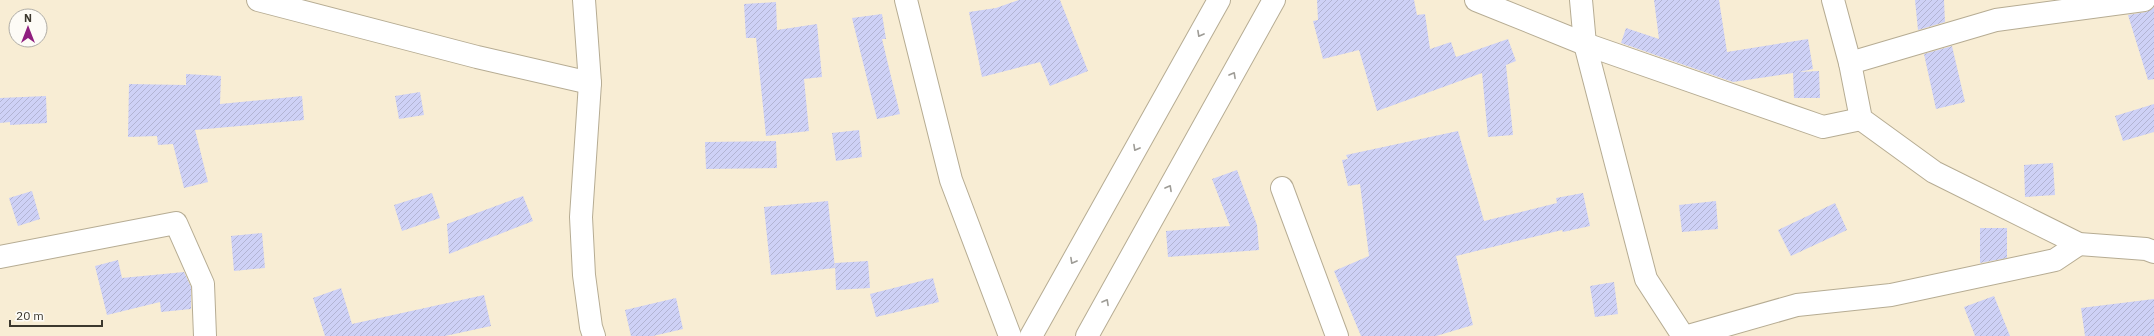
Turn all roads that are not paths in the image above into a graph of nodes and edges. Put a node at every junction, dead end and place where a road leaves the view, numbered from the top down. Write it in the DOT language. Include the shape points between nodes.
graph roads {
  1 [pos="258,0"];
  2 [pos="584,0"];
  3 [pos="906,0"];
  4 [pos="1218,0"];
  5 [pos="1274,0"];
  6 [pos="1476,0"];
  7 [pos="1581,0"];
  8 [pos="1833,0"];
  9 [pos="2144,0"];
  10 [pos="1585,44"];
  11 [pos="1850,63"];
  12 [pos="590,83"];
  13 [pos="1861,119"];
  14 [pos="1282,188"];
  15 [pos="2079,244"];
  16 [pos="2154,252"];
  17 [pos="0,257"];
  18 [pos="205,336"];
  19 [pos="594,336"];
  20 [pos="1010,336"];
  21 [pos="1032,336"];
  22 [pos="1087,336"];
  23 [pos="1338,336"];
  24 [pos="1683,336"];
  25 [pos="1688,336"];
  1 -- 12 [label="street" via="477,58"];
  2 -- 12 [label="street"];
  3 -- 20 [label="street" via="951,180"];
  4 -- 21 [label="street, one-way"];
  22 -- 5 [label="street, one-way"];
  6 -- 10 [label="street"];
  7 -- 10 [label="street"];
  8 -- 11 [label="street"];
  9 -- 11 [label="street" via="1996,20"];
  10 -- 13 [label="street" via="1823,127"];
  10 -- 24 [label="street" via="1646,279"];
  11 -- 13 [label="street"];
  12 -- 19 [label="street" via="581,217 584,275"];
  13 -- 15 [label="street" via="1934,172"];
  14 -- 23 [label="street"];
  15 -- 16 [label="street" via="2146,249"];
  15 -- 25 [label="street" via="2055,260 1891,295 1797,305"];
  17 -- 18 [label="street" via="176,223 203,284"];
}
